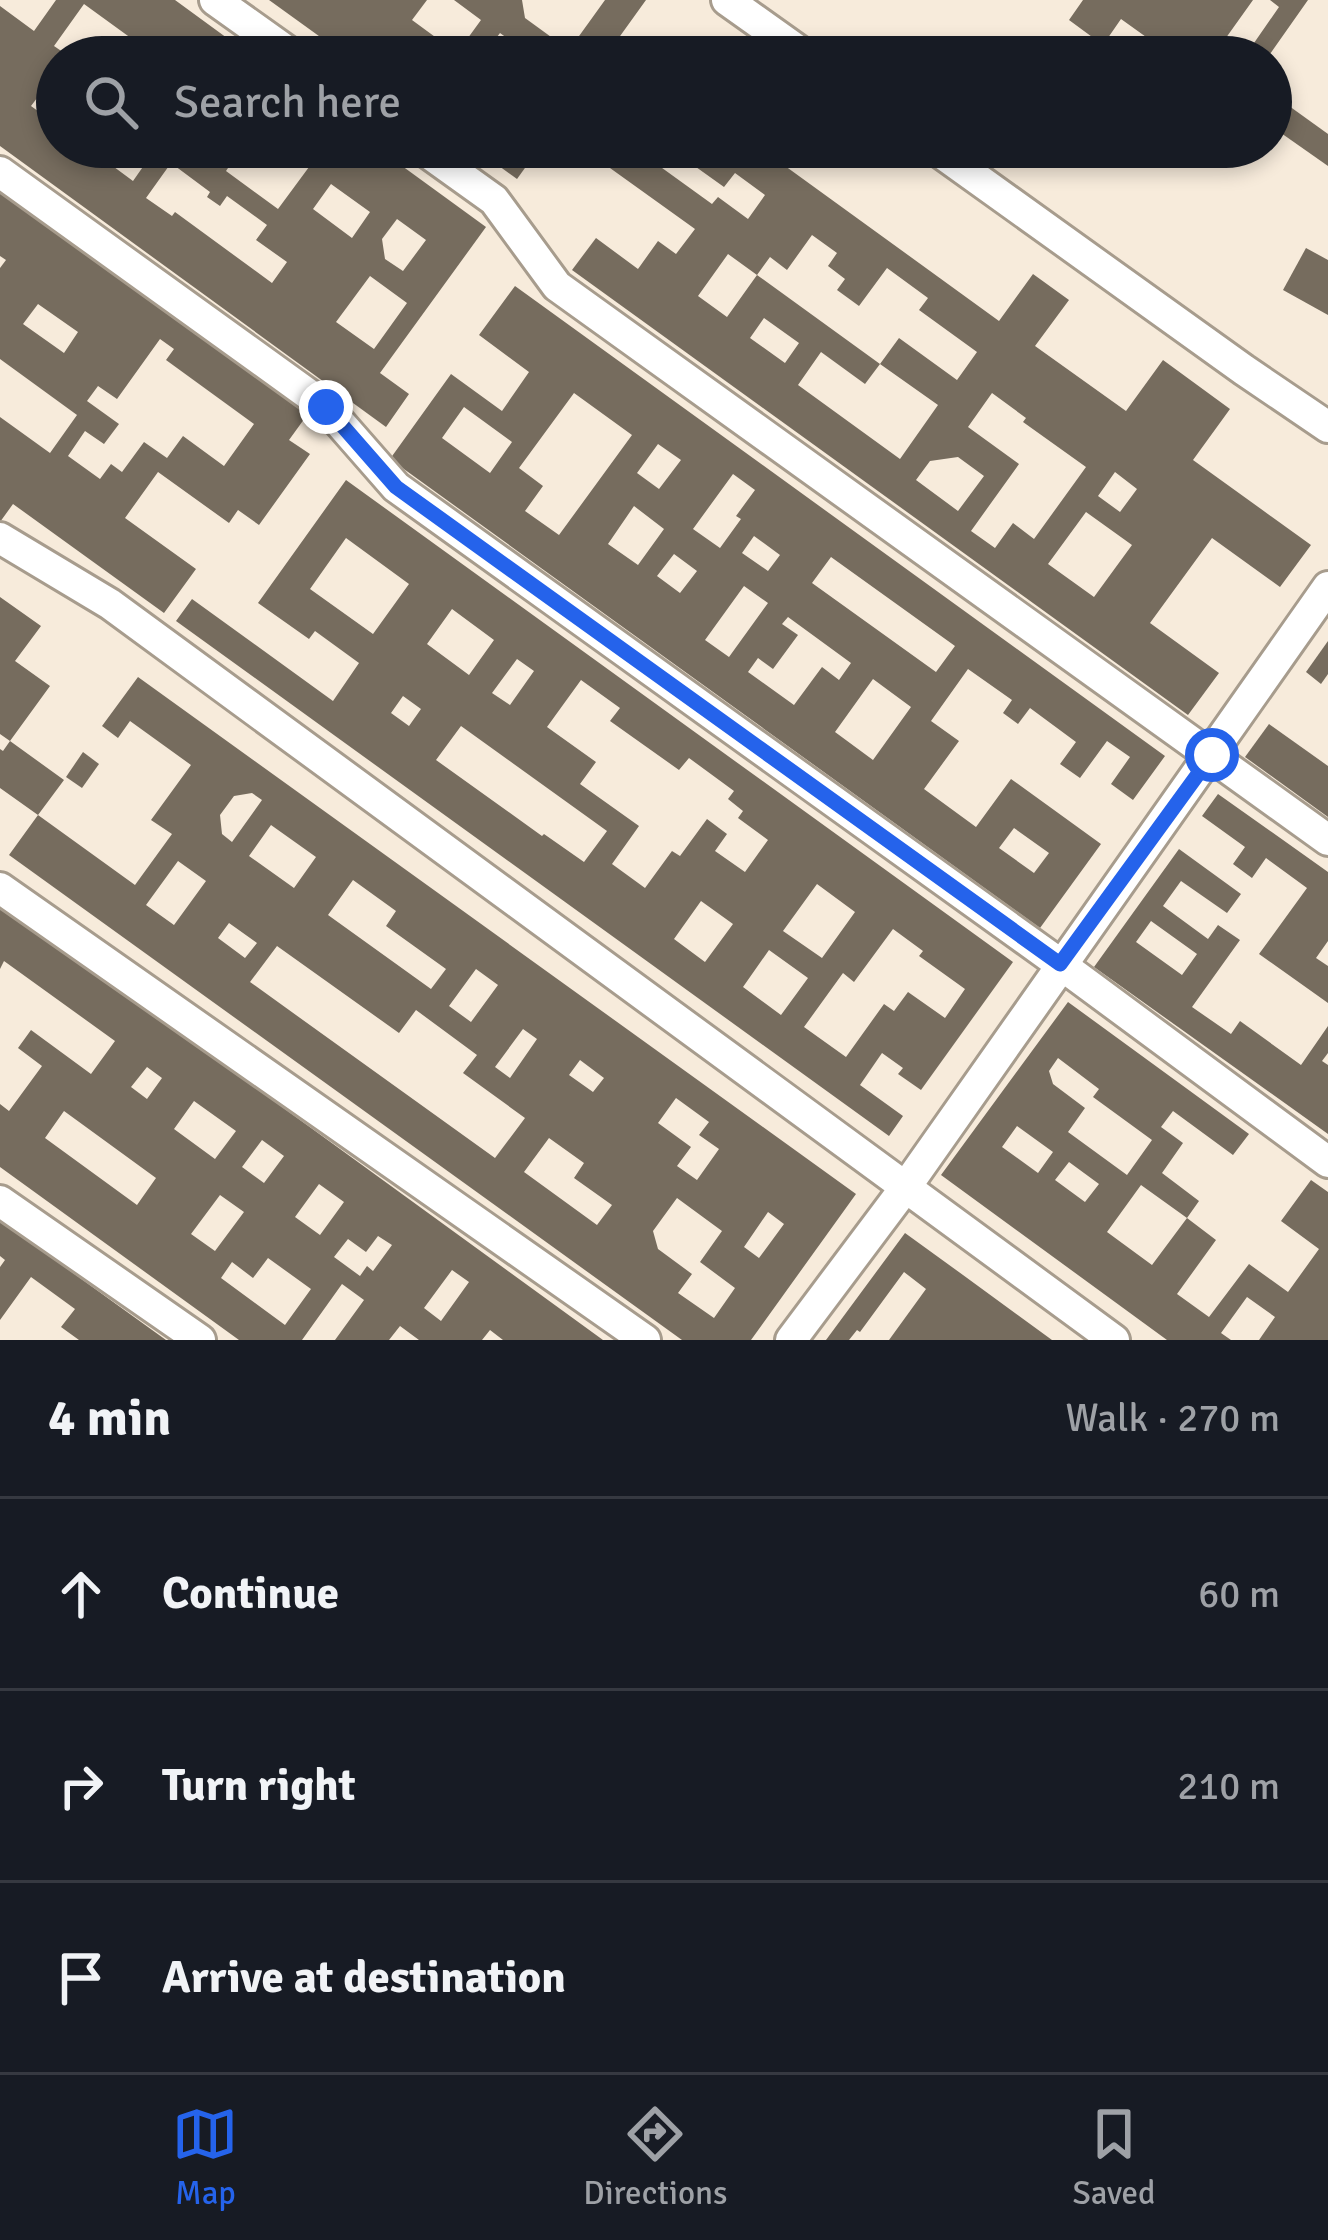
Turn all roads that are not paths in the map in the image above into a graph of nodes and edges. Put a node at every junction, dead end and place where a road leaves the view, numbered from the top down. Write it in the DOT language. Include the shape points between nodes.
graph roads {
  1 [pos="215,0"];
  2 [pos="728,0"];
  3 [pos="266,36"];
  4 [pos="778,36"];
  5 [pos="449,168"];
  6 [pos="962,168"];
  7 [pos="0,172"];
  8 [pos="1328,427"];
  9 [pos="0,538"];
  10 [pos="1328,587"];
  11 [pos="1212,755"];
  12 [pos="1328,840"];
  13 [pos="0,888"];
  14 [pos="1060,964"];
  15 [pos="1328,1162"];
  16 [pos="905,1188"];
  17 [pos="0,1201"];
  18 [pos="200,1340"];
  19 [pos="645,1340"];
  20 [pos="790,1340"];
  21 [pos="1114,1340"];
  1 -- 3 [label="street"];
  2 -- 4 [label="street"];
  5 -- 11 [label="street" via="494,200 557,286"];
  6 -- 8 [label="street"];
  7 -- 14 [label="street" via="326,407 396,487"];
  9 -- 16 [label="street" via="110,604"];
  10 -- 11 [label="street"];
  11 -- 12 [label="street"];
  11 -- 14 [label="street"];
  13 -- 19 [label="street"];
  14 -- 15 [label="street"];
  14 -- 16 [label="street"];
  16 -- 20 [label="street"];
  16 -- 21 [label="street"];
  17 -- 18 [label="street"];
}
